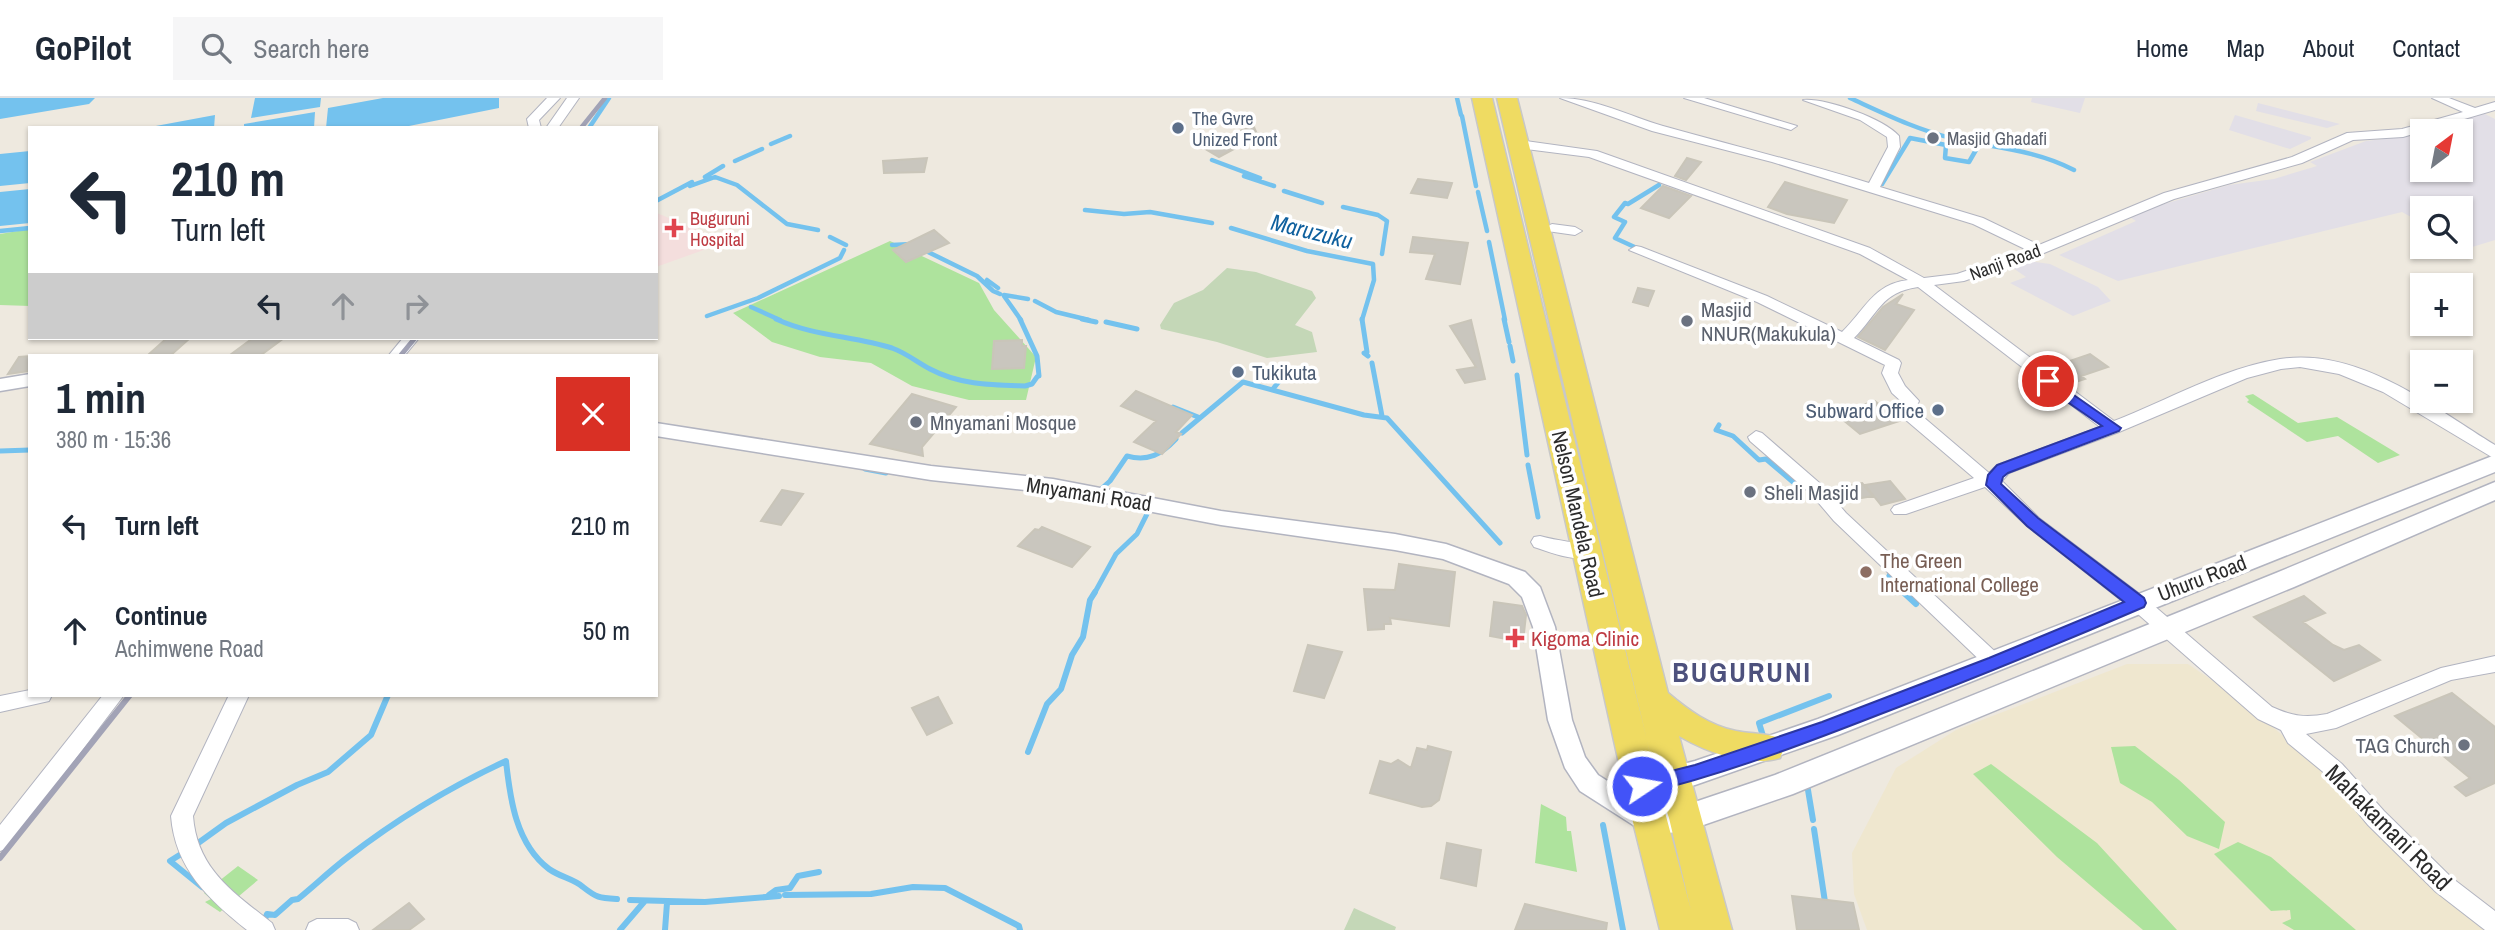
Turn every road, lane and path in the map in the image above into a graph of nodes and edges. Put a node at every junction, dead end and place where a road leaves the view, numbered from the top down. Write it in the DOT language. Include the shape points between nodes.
graph roads {
  1 [pos="554,98"];
  2 [pos="573,98"];
  3 [pos="1482,98"];
  4 [pos="1507,98"];
  5 [pos="1690,98"];
  6 [pos="2438,98"];
  7 [pos="1574,99"];
  8 [pos="1809,100"];
  9 [pos="2495,106"];
  10 [pos="2476,112"];
  11 [pos="535,126"];
  12 [pos="553,126"];
  13 [pos="1791,126"];
  14 [pos="1518,144"];
  15 [pos="1873,188"];
  16 [pos="1552,228"];
  17 [pos="1575,231"];
  18 [pos="1636,250"];
  19 [pos="2039,250"];
  20 [pos="1922,284"];
  21 [pos="1844,338"];
  22 [pos="409,340"];
  23 [pos="398,354"];
  24 [pos="28,380"];
  25 [pos="0,385"];
  26 [pos="2113,428"];
  27 [pos="658,429"];
  28 [pos="1756,437"];
  29 [pos="2495,453"];
  30 [pos="2495,463"];
  31 [pos="1990,482"];
  32 [pos="2495,490"];
  33 [pos="1900,510"];
  34 [pos="1540,542"];
  35 [pos="1587,551"];
  36 [pos="2138,603"];
  37 [pos="2168,628"];
  38 [pos="1995,663"];
  39 [pos="2495,664"];
  40 [pos="33,697"];
  41 [pos="112,697"];
  42 [pos="238,697"];
  43 [pos="1654,700"];
  44 [pos="0,704"];
  45 [pos="2289,724"];
  46 [pos="1768,748"];
  47 [pos="1642,787"];
  48 [pos="1686,817"];
  49 [pos="1650,822"];
  50 [pos="0,841"];
  51 [pos="2495,924"];
  52 [pos="264,930"];
  53 [pos="317,930"];
  54 [pos="348,930"];
  55 [pos="1678,930"];
  56 [pos="1714,930"];
  1 -- 11 [label="street" via="533,119"];
  2 -- 12 [label="street"];
  3 -- 35 [label="main road, Nelson Mandela Road"];
  4 -- 14 [label="main road, Nelson Mandela Road"];
  5 -- 13 [label="street"];
  6 -- 10 [label="street"];
  7 -- 15 [label="street" via="1656,128"];
  8 -- 15 [label="street" via="1857,114 1893,136 1894,147"];
  9 -- 10 [label="street, Nanji Road"];
  10 -- 19 [label="street, Nanji Road" via="2403,133 2351,136 2297,160 2169,196"];
  14 -- 20 [label="street" via="1592,154 1865,251"];
  14 -- 43 [label="main road, Nelson Mandela Road"];
  15 -- 19 [label="street" via="1978,220"];
  16 -- 17 [label="street"];
  18 -- 21 [label="street" via="1762,299"];
  19 -- 20 [label="street, Nanji Road" via="1959,278"];
  20 -- 21 [label="street, Nanji Road" via="1888,289"];
  20 -- 26 [label="street"];
  21 -- 31 [label="street, Mahakamani Road" via="1893,363 1890,373 1911,401 1906,411"];
  22 -- 23 [label="street"];
  24 -- 25 [label="street"];
  26 -- 29 [label="street" via="2228,380 2272,368 2317,364 2377,383"];
  26 -- 31 [label="street" via="2003,469"];
  27 -- 47 [label="street, Mnyamani Road" via="931,473 1053,486 1246,522 1446,552 1517,578 1532,593 1544,627 1565,742 1574,761 1589,783"];
  28 -- 38 [label="street"];
  30 -- 36 [label="main road, Uhuru Road"];
  31 -- 33 [label="street"];
  31 -- 36 [label="street, Mahakamani Road" via="2033,522"];
  32 -- 37 [label="main road, Uhuru Road"];
  34 -- 35 [label="street"];
  35 -- 47 [label="main road, Nelson Mandela Road"];
  36 -- 37 [label="street, Mahakamani Road"];
  36 -- 38 [label="main road, Uhuru Road"];
  37 -- 45 [label="street, Mahakamani Road" via="2265,713"];
  37 -- 48 [label="main road, Uhuru Road" via="1783,785"];
  38 -- 46 [label="main road, Uhuru Road"];
  39 -- 45 [label="street" via="2448,673 2329,722"];
  40 -- 44 [label="street"];
  41 -- 50 [label="street"];
  42 -- 52 [label="street" via="182,816 182,832 205,880"];
  43 -- 46 [label="main road" via="1689,728 1712,738"];
  43 -- 47 [label="main road, Nelson Mandela Road"];
  45 -- 51 [label="street, Mahakamani Road" via="2295,737 2335,770 2444,885"];
  46 -- 47 [label="main road, Uhuru Road"];
  47 -- 48 [label="main road"];
  47 -- 49 [label="main road, Nelson Mandela Road"];
  48 -- 49 [label="main road, Uhuru Road"];
  48 -- 56 [label="main road"];
  49 -- 55 [label="main road, Nelson Mandela Road"];
  53 -- 54 [label="street"];
}
